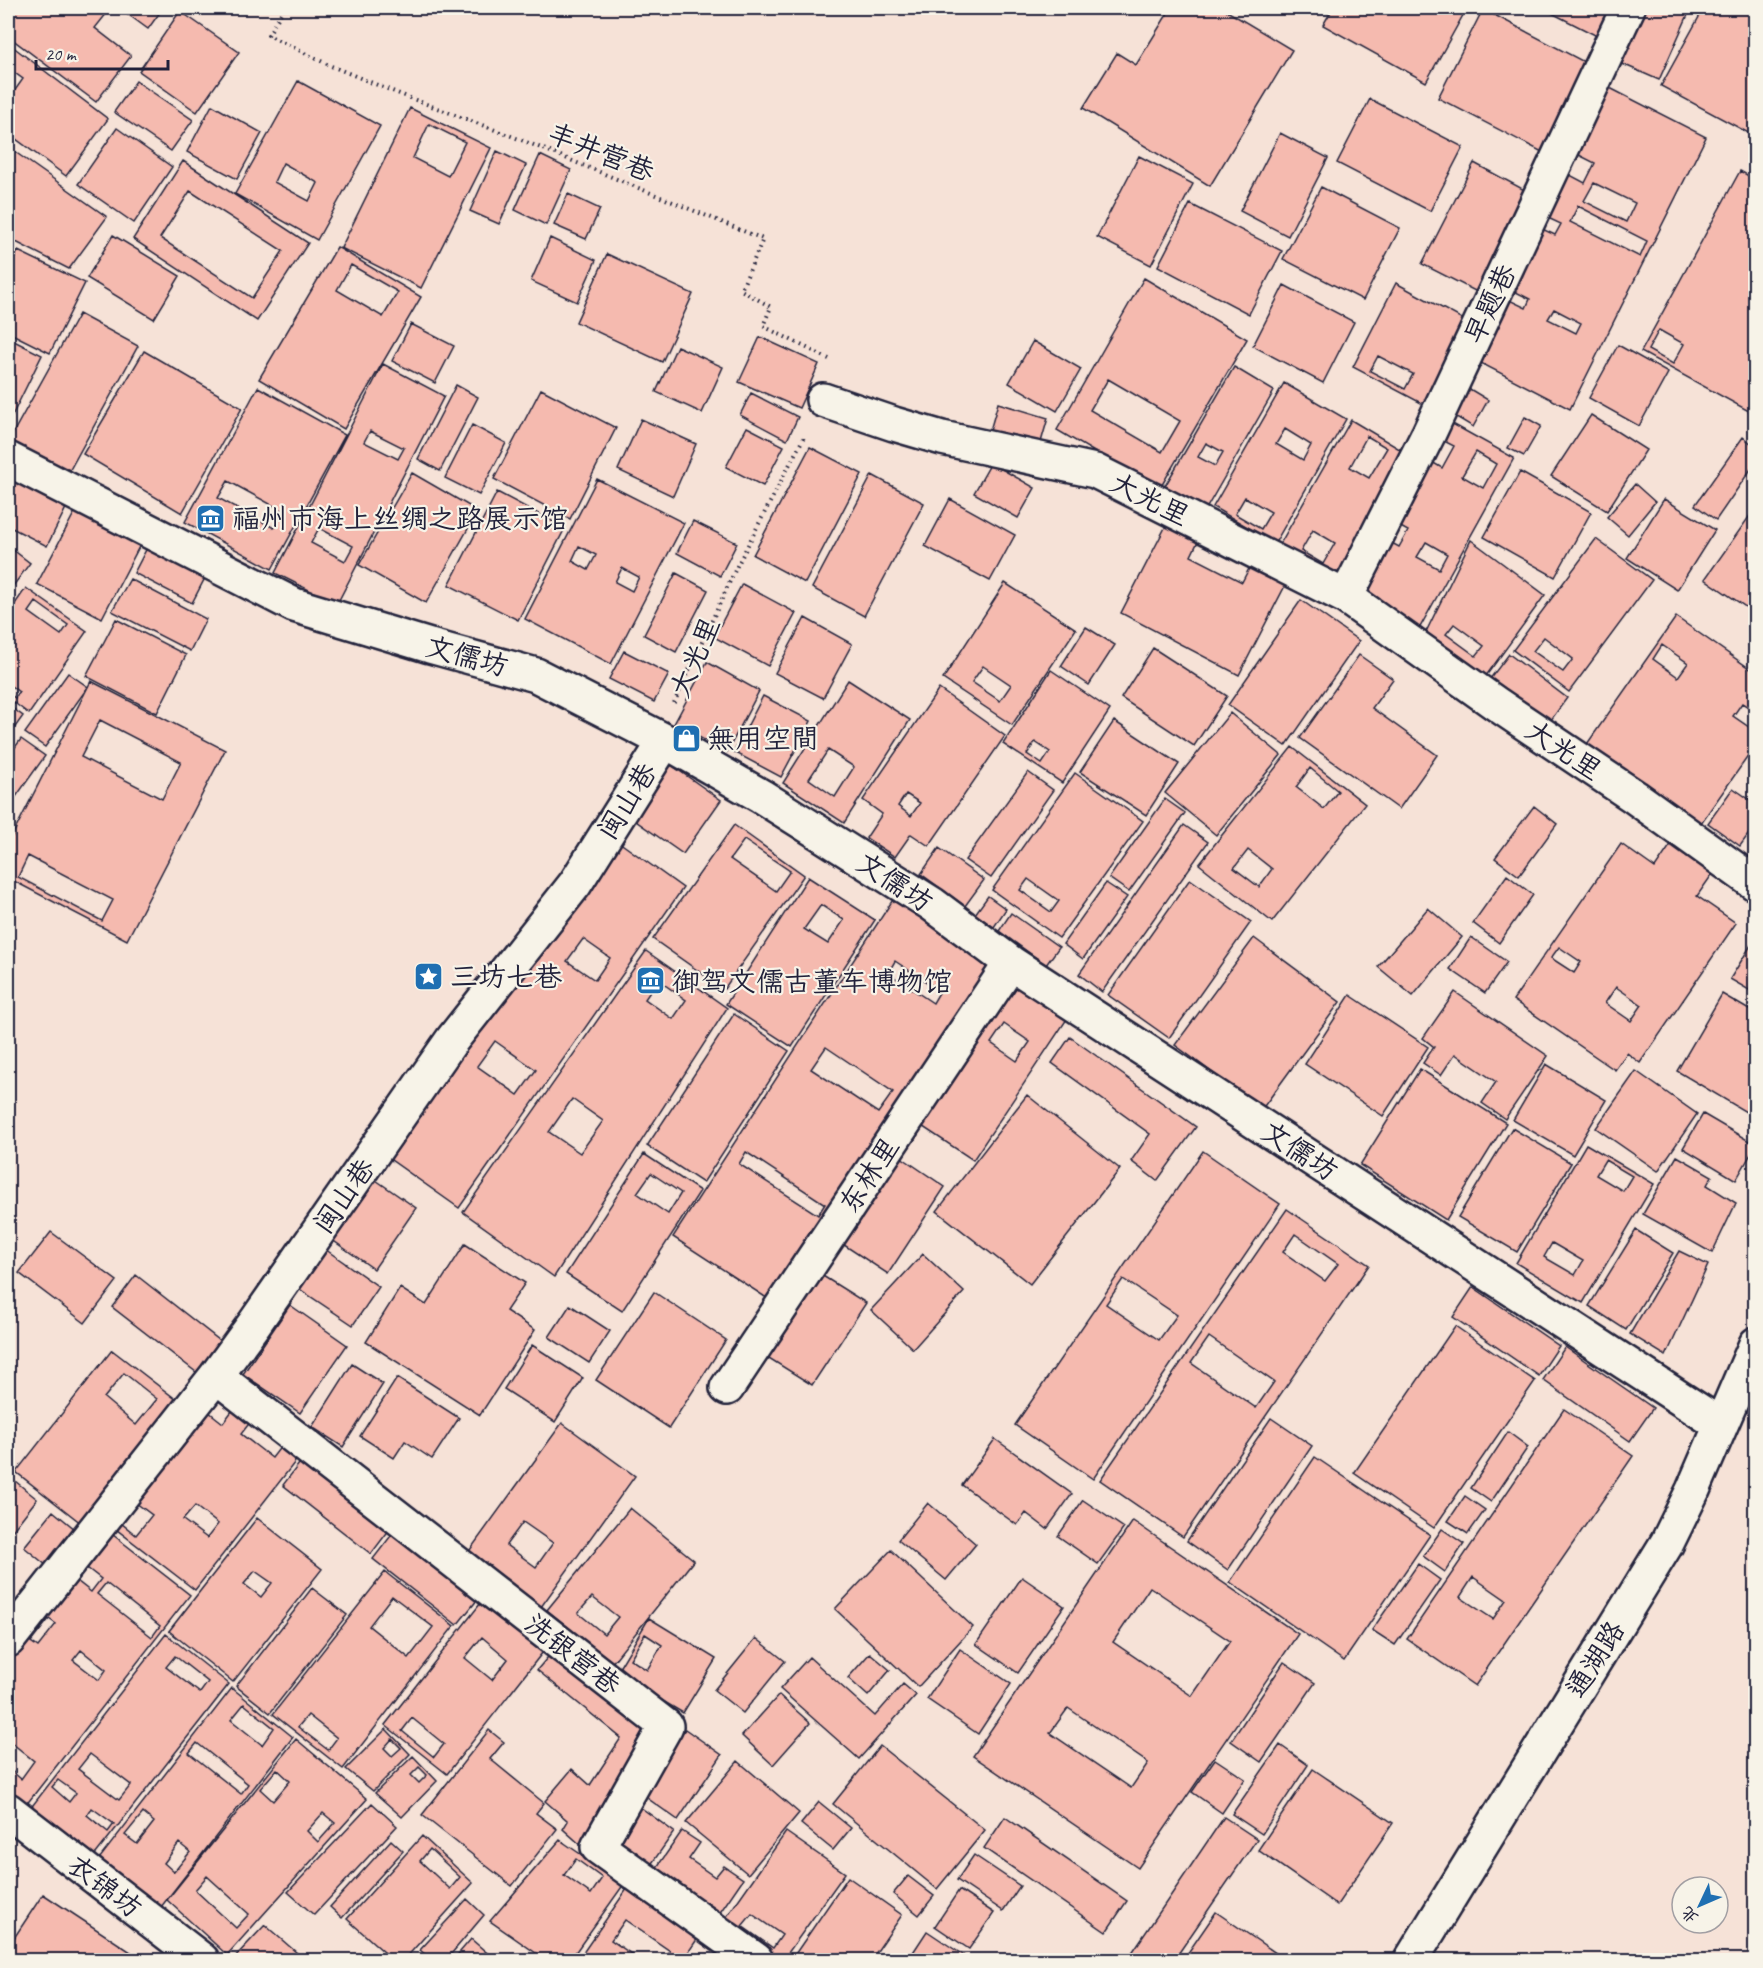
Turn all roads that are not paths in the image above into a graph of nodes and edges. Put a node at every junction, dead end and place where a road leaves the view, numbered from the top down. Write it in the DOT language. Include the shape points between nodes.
graph roads {
  1 [pos="1628,8"];
  2 [pos="823,400"];
  3 [pos="8,459"];
  4 [pos="1346,597"];
  5 [pos="665,741"];
  6 [pos="1755,884"];
  7 [pos="1011,963"];
  8 [pos="1755,1344"];
  9 [pos="216,1376"];
  10 [pos="728,1388"];
  11 [pos="1721,1425"];
  12 [pos="8,1640"];
  13 [pos="8,1810"];
  14 [pos="202,1960"];
  15 [pos="756,1960"];
  16 [pos="1411,1960"];
  1 -- 4 [label="street, 早题巷" via="1429,433"];
  2 -- 4 [label="street, 大光里" via="942,438 1095,471"];
  3 -- 5 [label="street, 文儒坊" via="294,605 536,675"];
  4 -- 6 [label="street, 大光里"];
  5 -- 7 [label="street, 文儒坊" via="761,796 932,904"];
  5 -- 9 [label="street, 闽山巷" via="575,884 452,1040"];
  7 -- 10 [label="street, 东林里"];
  7 -- 11 [label="street, 文儒坊"];
  8 -- 11 [label="street, 通湖路"];
  9 -- 12 [label="street, 闽山巷"];
  9 -- 15 [label="street, 洗银营巷" via="666,1726 598,1847"];
  11 -- 16 [label="street, 通湖路" via="1667,1543"];
  13 -- 14 [label="street, 衣锦坊"];
}
